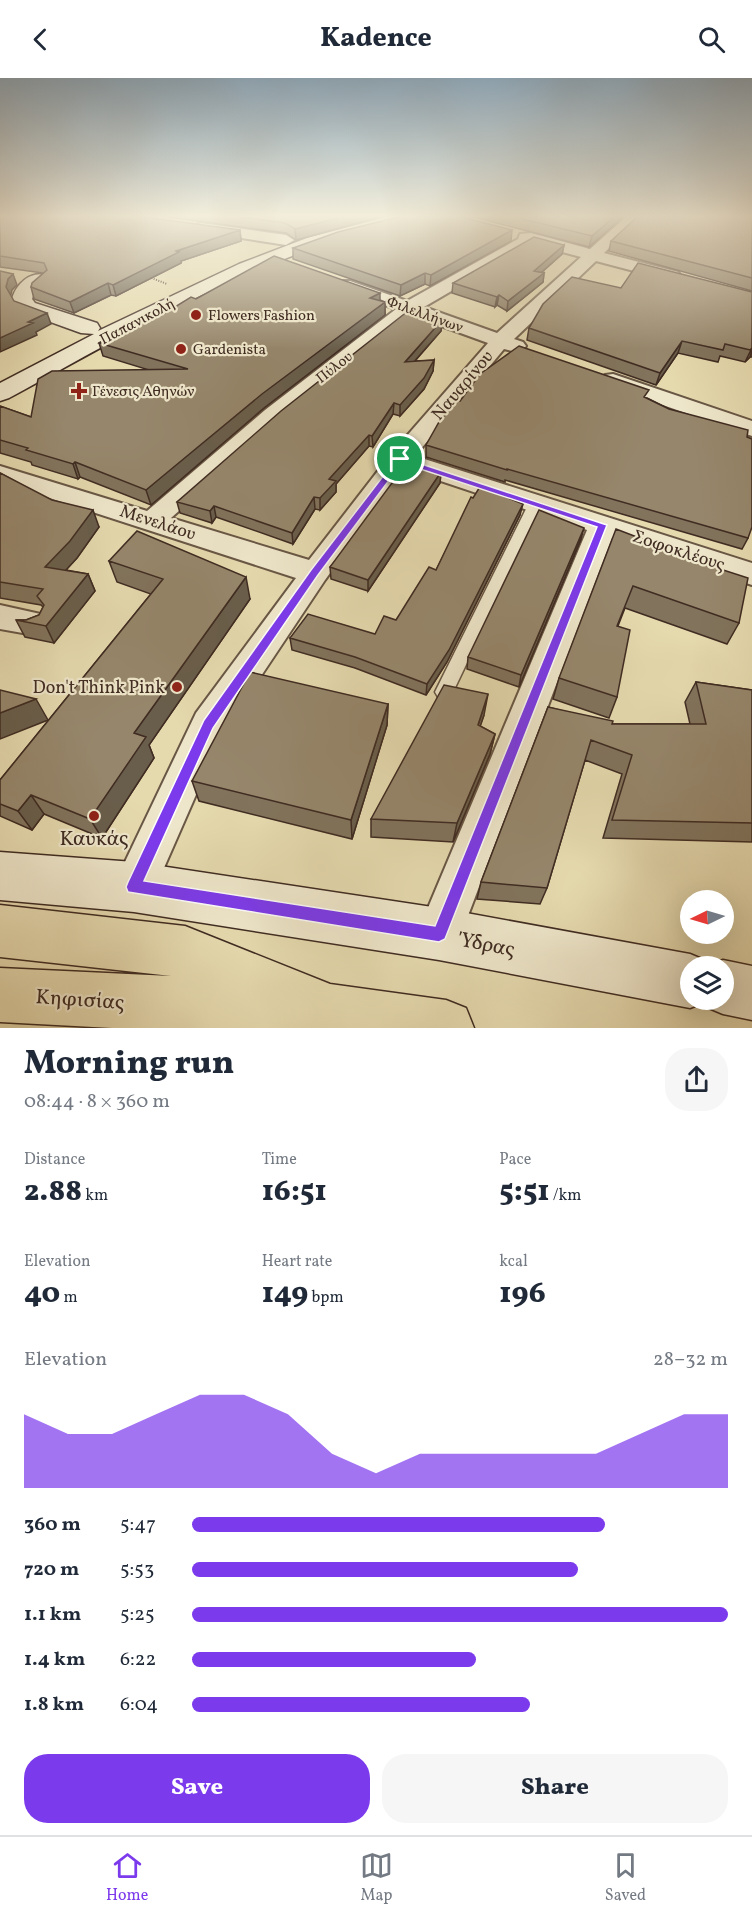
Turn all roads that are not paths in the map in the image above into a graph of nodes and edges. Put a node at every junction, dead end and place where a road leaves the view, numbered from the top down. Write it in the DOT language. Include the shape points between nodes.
graph roads {
  1 [pos="230,260"];
  2 [pos="264,260"];
  3 [pos="275,260"];
  4 [pos="492,260"];
  5 [pos="587,260"];
  6 [pos="617,260"];
  7 [pos="301,270"];
  8 [pos="10,275"];
  9 [pos="323,278"];
  10 [pos="684,279"];
  11 [pos="409,308"];
  12 [pos="89,328"];
  13 [pos="500,341"];
  14 [pos="532,352"];
  15 [pos="0,374"];
  16 [pos="36,374"];
  17 [pos="598,375"];
  18 [pos="0,393"];
  19 [pos="0,399"];
  20 [pos="752,429"];
  21 [pos="400,459"];
  22 [pos="0,474"];
  23 [pos="536,503"];
  24 [pos="153,520"];
  25 [pos="603,525"];
  26 [pos="315,573"];
  27 [pos="752,574"];
  28 [pos="0,616"];
  29 [pos="34,623"];
  30 [pos="444,692"];
  31 [pos="0,876"];
  32 [pos="134,887"];
  33 [pos="0,931"];
  34 [pos="439,934"];
  35 [pos="680,979"];
  36 [pos="734,989"];
  37 [pos="752,993"];
  38 [pos="0,995"];
  39 [pos="332,1012"];
  40 [pos="447,1028"];
  1 -- 12 [label="main road"];
  2 -- 16 [label="main road, Παπανικολή" via="192,292"];
  3 -- 7 [label="street"];
  4 -- 11 [label="street, Πύλου"];
  5 -- 13 [label="street, Ναυαρίνου"];
  6 -- 10 [label="street"];
  8 -- 12 [label="main road" via="39,279 24,291 22,299 27,307"];
  9 -- 11 [label="street, Φιλελλήνων"];
  11 -- 13 [label="street, Φιλελλήνων"];
  11 -- 24 [label="street, Πύλου" via="273,415"];
  12 -- 15 [label="main road"];
  13 -- 14 [label="street, Φιλελλήνων"];
  13 -- 21 [label="street, Ναυαρίνου"];
  16 -- 18 [label="main road, Παπανικολή"];
  16 -- 19 [label="main road, Παπανικολή"];
  17 -- 20 [label="street"];
  21 -- 23 [label="street, Σοφοκλέους"];
  21 -- 26 [label="street, Ναυαρίνου"];
  22 -- 24 [label="street, Μενελάου"];
  23 -- 25 [label="street, Σοφοκλέους"];
  23 -- 30 [label="lane"];
  24 -- 26 [label="street, Μενελάου"];
  25 -- 27 [label="street, Σοφοκλέους"];
  25 -- 34 [label="street"];
  26 -- 32 [label="street, Ναυαρίνου" via="209,724"];
  28 -- 29 [label="street"];
  31 -- 32 [label="main road, Ύδρας"];
  32 -- 34 [label="main road, Ύδρας"];
  33 -- 39 [label="main road" via="185,952"];
  34 -- 35 [label="main road, Ύδρας"];
  36 -- 37 [label="main road"];
  38 -- 39 [label="main road, Κηφισίας"];
  39 -- 40 [label="main road, Κηφισίας"];
}
